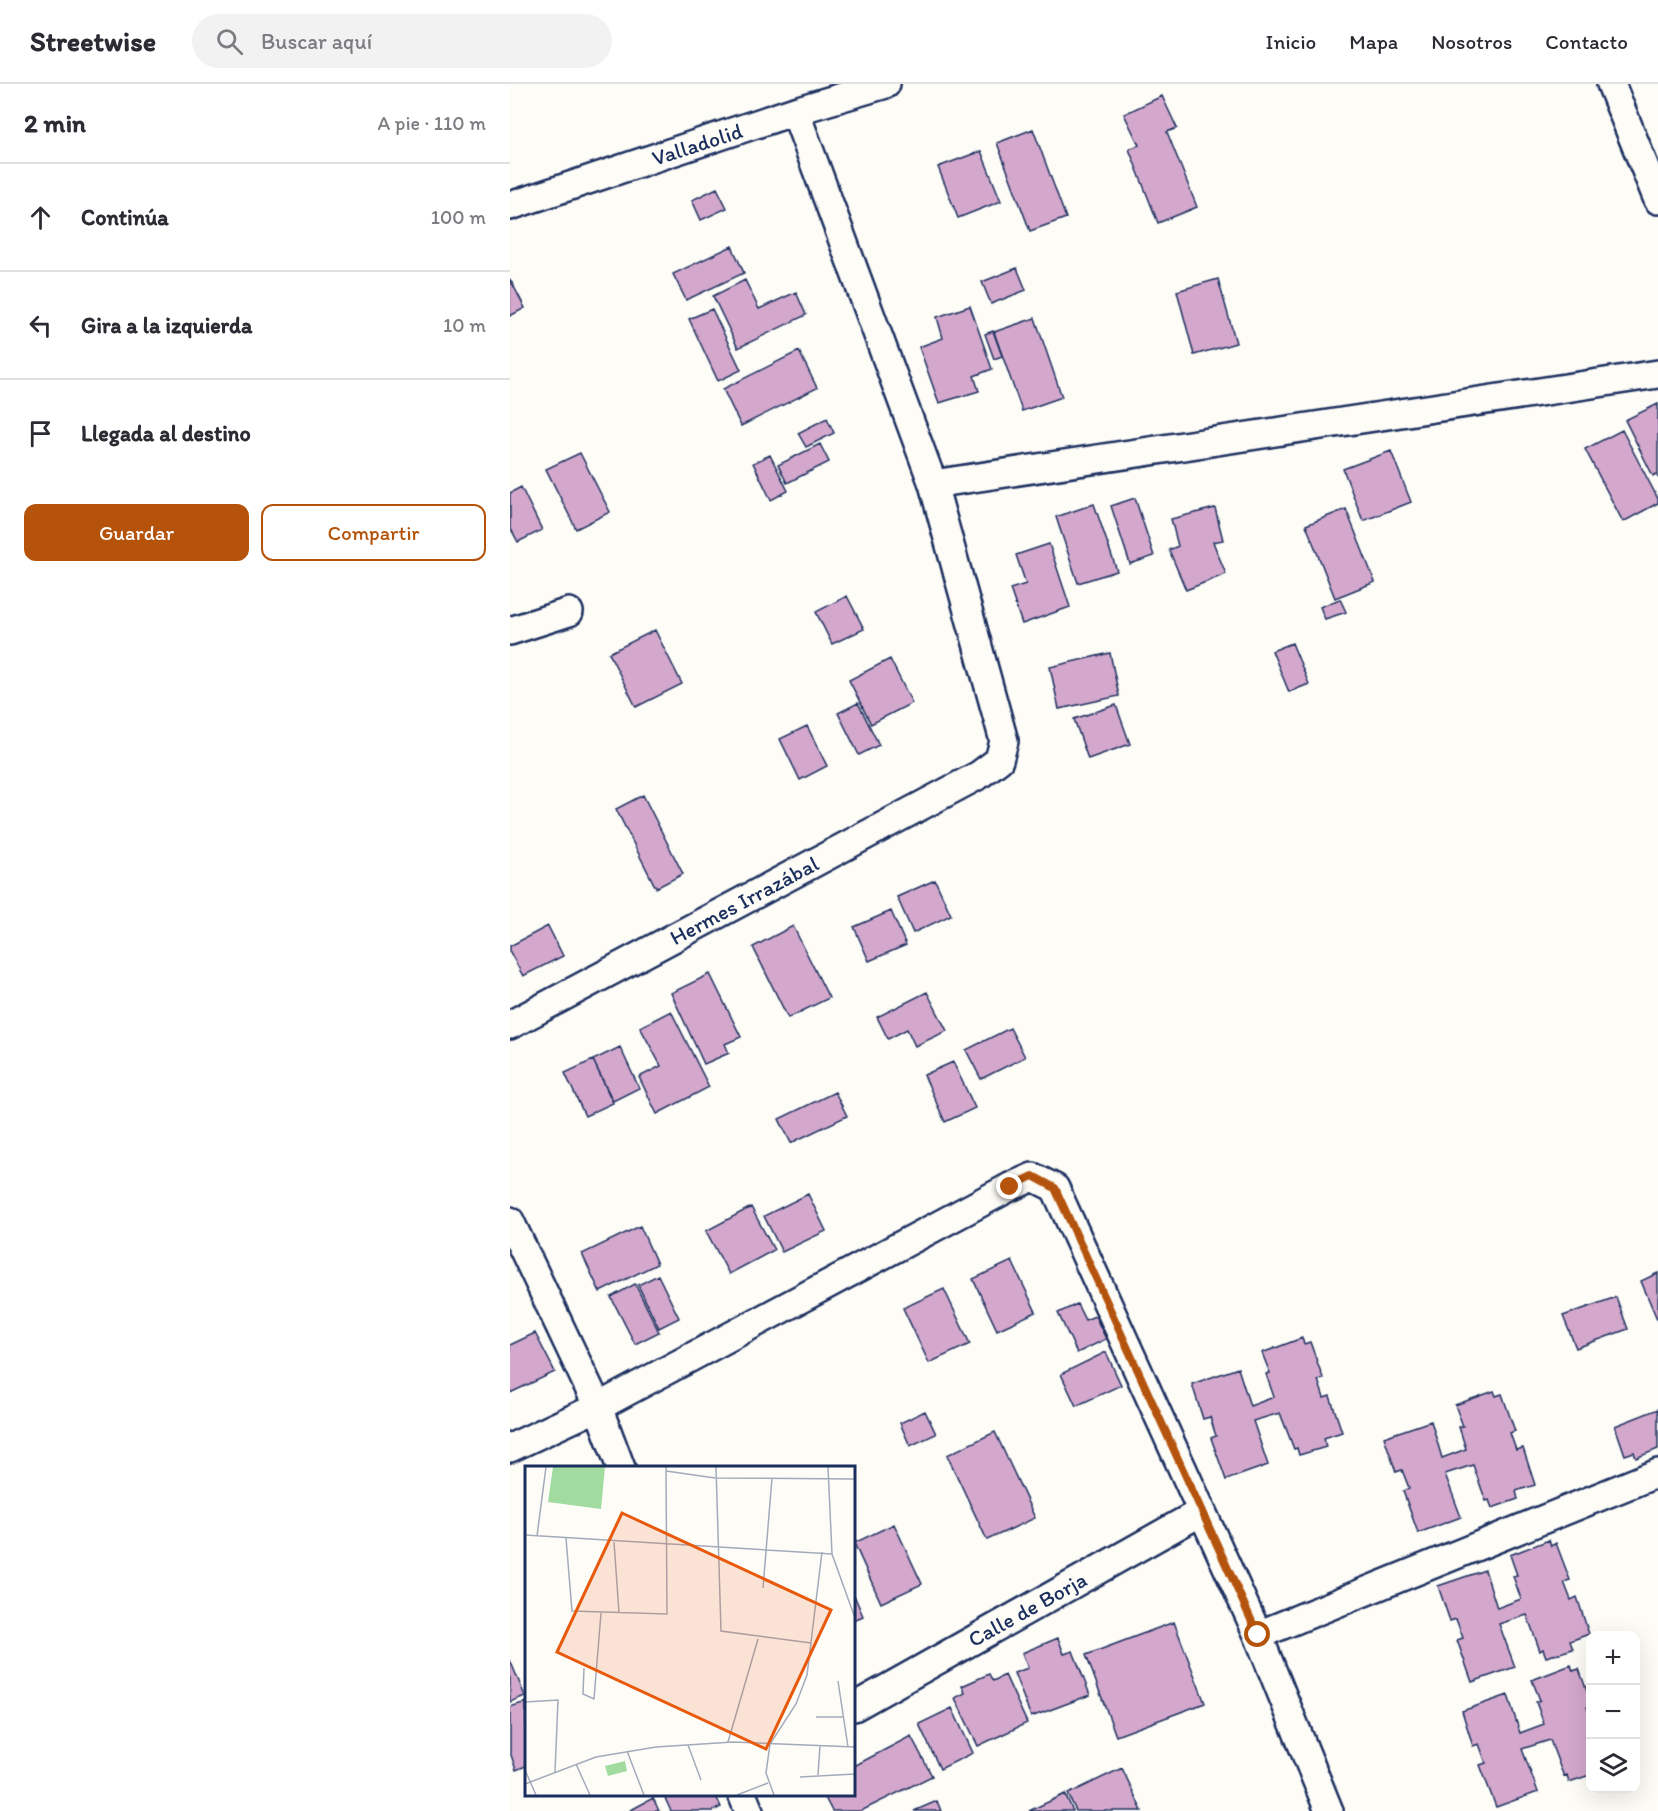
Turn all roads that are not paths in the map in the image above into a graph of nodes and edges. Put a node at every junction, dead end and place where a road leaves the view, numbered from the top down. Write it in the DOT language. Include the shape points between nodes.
graph roads {
  1 [pos="886,84"];
  2 [pos="1611,84"];
  3 [pos="795,111"];
  4 [pos="1658,200"];
  5 [pos="510,206"];
  6 [pos="1658,374"];
  7 [pos="933,484"];
  8 [pos="569,612"];
  9 [pos="510,631"];
  10 [pos="510,1025"];
  11 [pos="510,1221"];
  12 [pos="598,1407"];
  13 [pos="510,1448"];
  14 [pos="621,1466"];
  15 [pos="1658,1473"];
  16 [pos="1201,1512"];
  17 [pos="1258,1635"];
  18 [pos="855,1706"];
  19 [pos="743,1796"];
  20 [pos="749,1811"];
  21 [pos="1329,1811"];
  1 -- 3 [label="street, Valladolid"];
  2 -- 4 [label="street"];
  3 -- 5 [label="street, Valladolid"];
  3 -- 7 [label="street, Hermes Irrazábal"];
  6 -- 7 [label="street"];
  7 -- 10 [label="street, Hermes Irrazábal" via="1004,741 999,760 978,775"];
  8 -- 9 [label="street"];
  11 -- 12 [label="street"];
  12 -- 13 [label="street"];
  12 -- 14 [label="street"];
  12 -- 16 [label="street" via="1033,1176 1055,1188"];
  15 -- 17 [label="street"];
  16 -- 17 [label="street"];
  16 -- 18 [label="street, Calle de Borja"];
  17 -- 21 [label="street"];
  19 -- 20 [label="street"];
}
